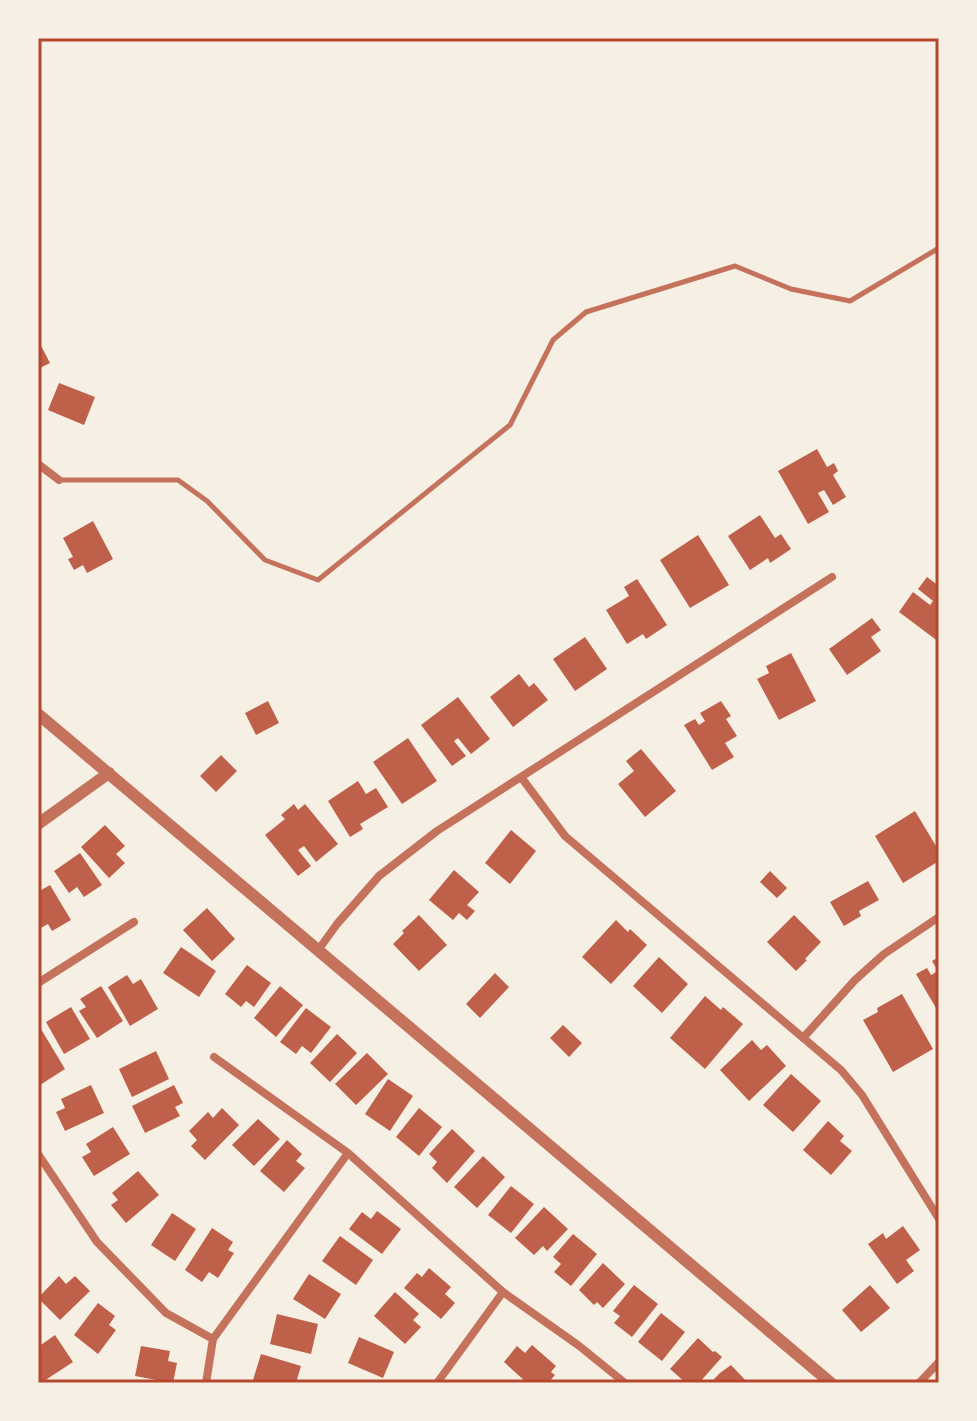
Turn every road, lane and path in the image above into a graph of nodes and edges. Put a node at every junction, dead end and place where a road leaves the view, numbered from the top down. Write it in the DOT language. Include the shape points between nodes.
graph roads {
  1 [pos="939,248"];
  2 [pos="38,464"];
  3 [pos="59,480"];
  4 [pos="832,577"];
  5 [pos="38,714"];
  6 [pos="109,773"];
  7 [pos="521,777"];
  8 [pos="38,824"];
  9 [pos="939,917"];
  10 [pos="134,922"];
  11 [pos="319,949"];
  12 [pos="38,983"];
  13 [pos="803,1038"];
  14 [pos="214,1057"];
  15 [pos="348,1153"];
  16 [pos="38,1154"];
  17 [pos="939,1219"];
  18 [pos="503,1292"];
  19 [pos="213,1339"];
  20 [pos="939,1362"];
  21 [pos="206,1383"];
  22 [pos="437,1383"];
  23 [pos="625,1383"];
  24 [pos="831,1383"];
  25 [pos="919,1383"];
  1 -- 3 [label="lane" via="850,301 791,289 735,266 586,312 553,340 510,425 318,580 265,560 207,501 178,480"];
  2 -- 3 [label="street"];
  4 -- 7 [label="street"];
  5 -- 6 [label="street"];
  6 -- 8 [label="street"];
  6 -- 11 [label="street"];
  7 -- 11 [label="street" via="379,876"];
  7 -- 13 [label="street" via="565,836"];
  9 -- 13 [label="street" via="884,954"];
  10 -- 12 [label="street"];
  11 -- 24 [label="street"];
  13 -- 17 [label="street" via="862,1095"];
  14 -- 15 [label="street"];
  15 -- 18 [label="street"];
  15 -- 19 [label="street"];
  16 -- 19 [label="street" via="97,1242 166,1313"];
  18 -- 22 [label="street"];
  18 -- 23 [label="street"];
  19 -- 21 [label="street"];
  20 -- 25 [label="street"];
}
